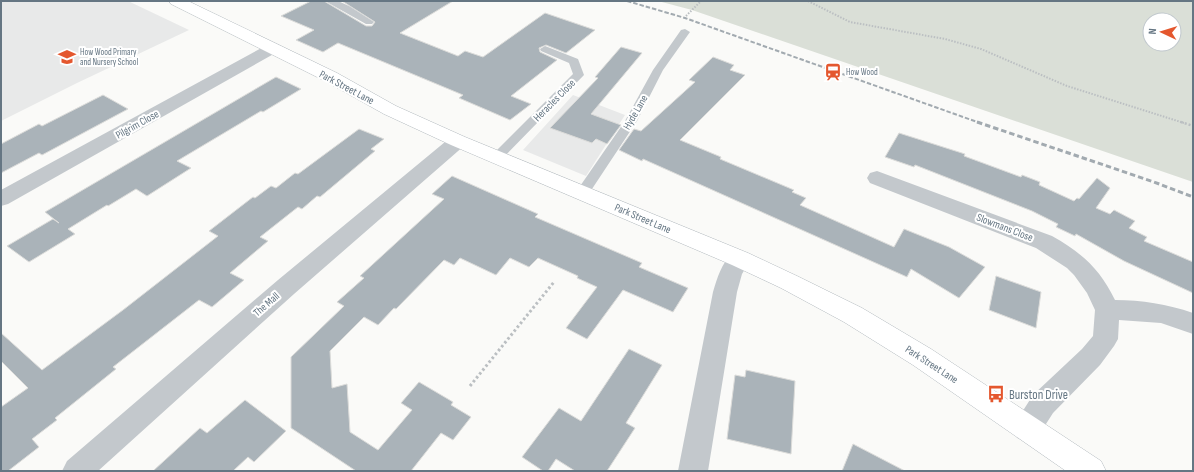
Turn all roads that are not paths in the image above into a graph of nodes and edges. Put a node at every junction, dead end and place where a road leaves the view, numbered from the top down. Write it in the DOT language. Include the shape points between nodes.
graph roads {
  1 [pos="178,1"];
  2 [pos="330,1"];
  3 [pos="369,22"];
  4 [pos="685,32"];
  5 [pos="273,48"];
  6 [pos="545,49"];
  7 [pos="458,141"];
  8 [pos="497,157"];
  9 [pos="877,178"];
  10 [pos="583,192"];
  11 [pos="1,199"];
  12 [pos="740,259"];
  13 [pos="1107,310"];
  14 [pos="1193,324"];
  15 [pos="1027,428"];
  16 [pos="77,471"];
  17 [pos="693,471"];
  18 [pos="1091,471"];
  1 -- 5 [label="street, Park Street Lane"];
  2 -- 3 [label="lane"];
  4 -- 10 [label="lane, Hyde Lane" via="658,70 631,121"];
  5 -- 7 [label="street, Park Street Lane" via="390,110"];
  5 -- 11 [label="street, Pilgrim Close"];
  6 -- 8 [label="lane, Heracles Close" via="574,61 579,75"];
  7 -- 8 [label="street, Park Street Lane"];
  7 -- 16 [label="street, The Mall" via="286,287"];
  8 -- 10 [label="street, Park Street Lane"];
  9 -- 13 [label="street, Slowmans Close" via="1044,242 1064,253 1088,276"];
  10 -- 12 [label="street, Park Street Lane"];
  12 -- 15 [label="street, Park Street Lane" via="853,315 922,357"];
  12 -- 17 [label="street" via="725,292"];
  13 -- 14 [label="street" via="1161,312"];
  13 -- 15 [label="street, Slowmans Close" via="1105,339 1091,357 1043,404"];
  15 -- 18 [label="street, Park Street Lane"];
}
